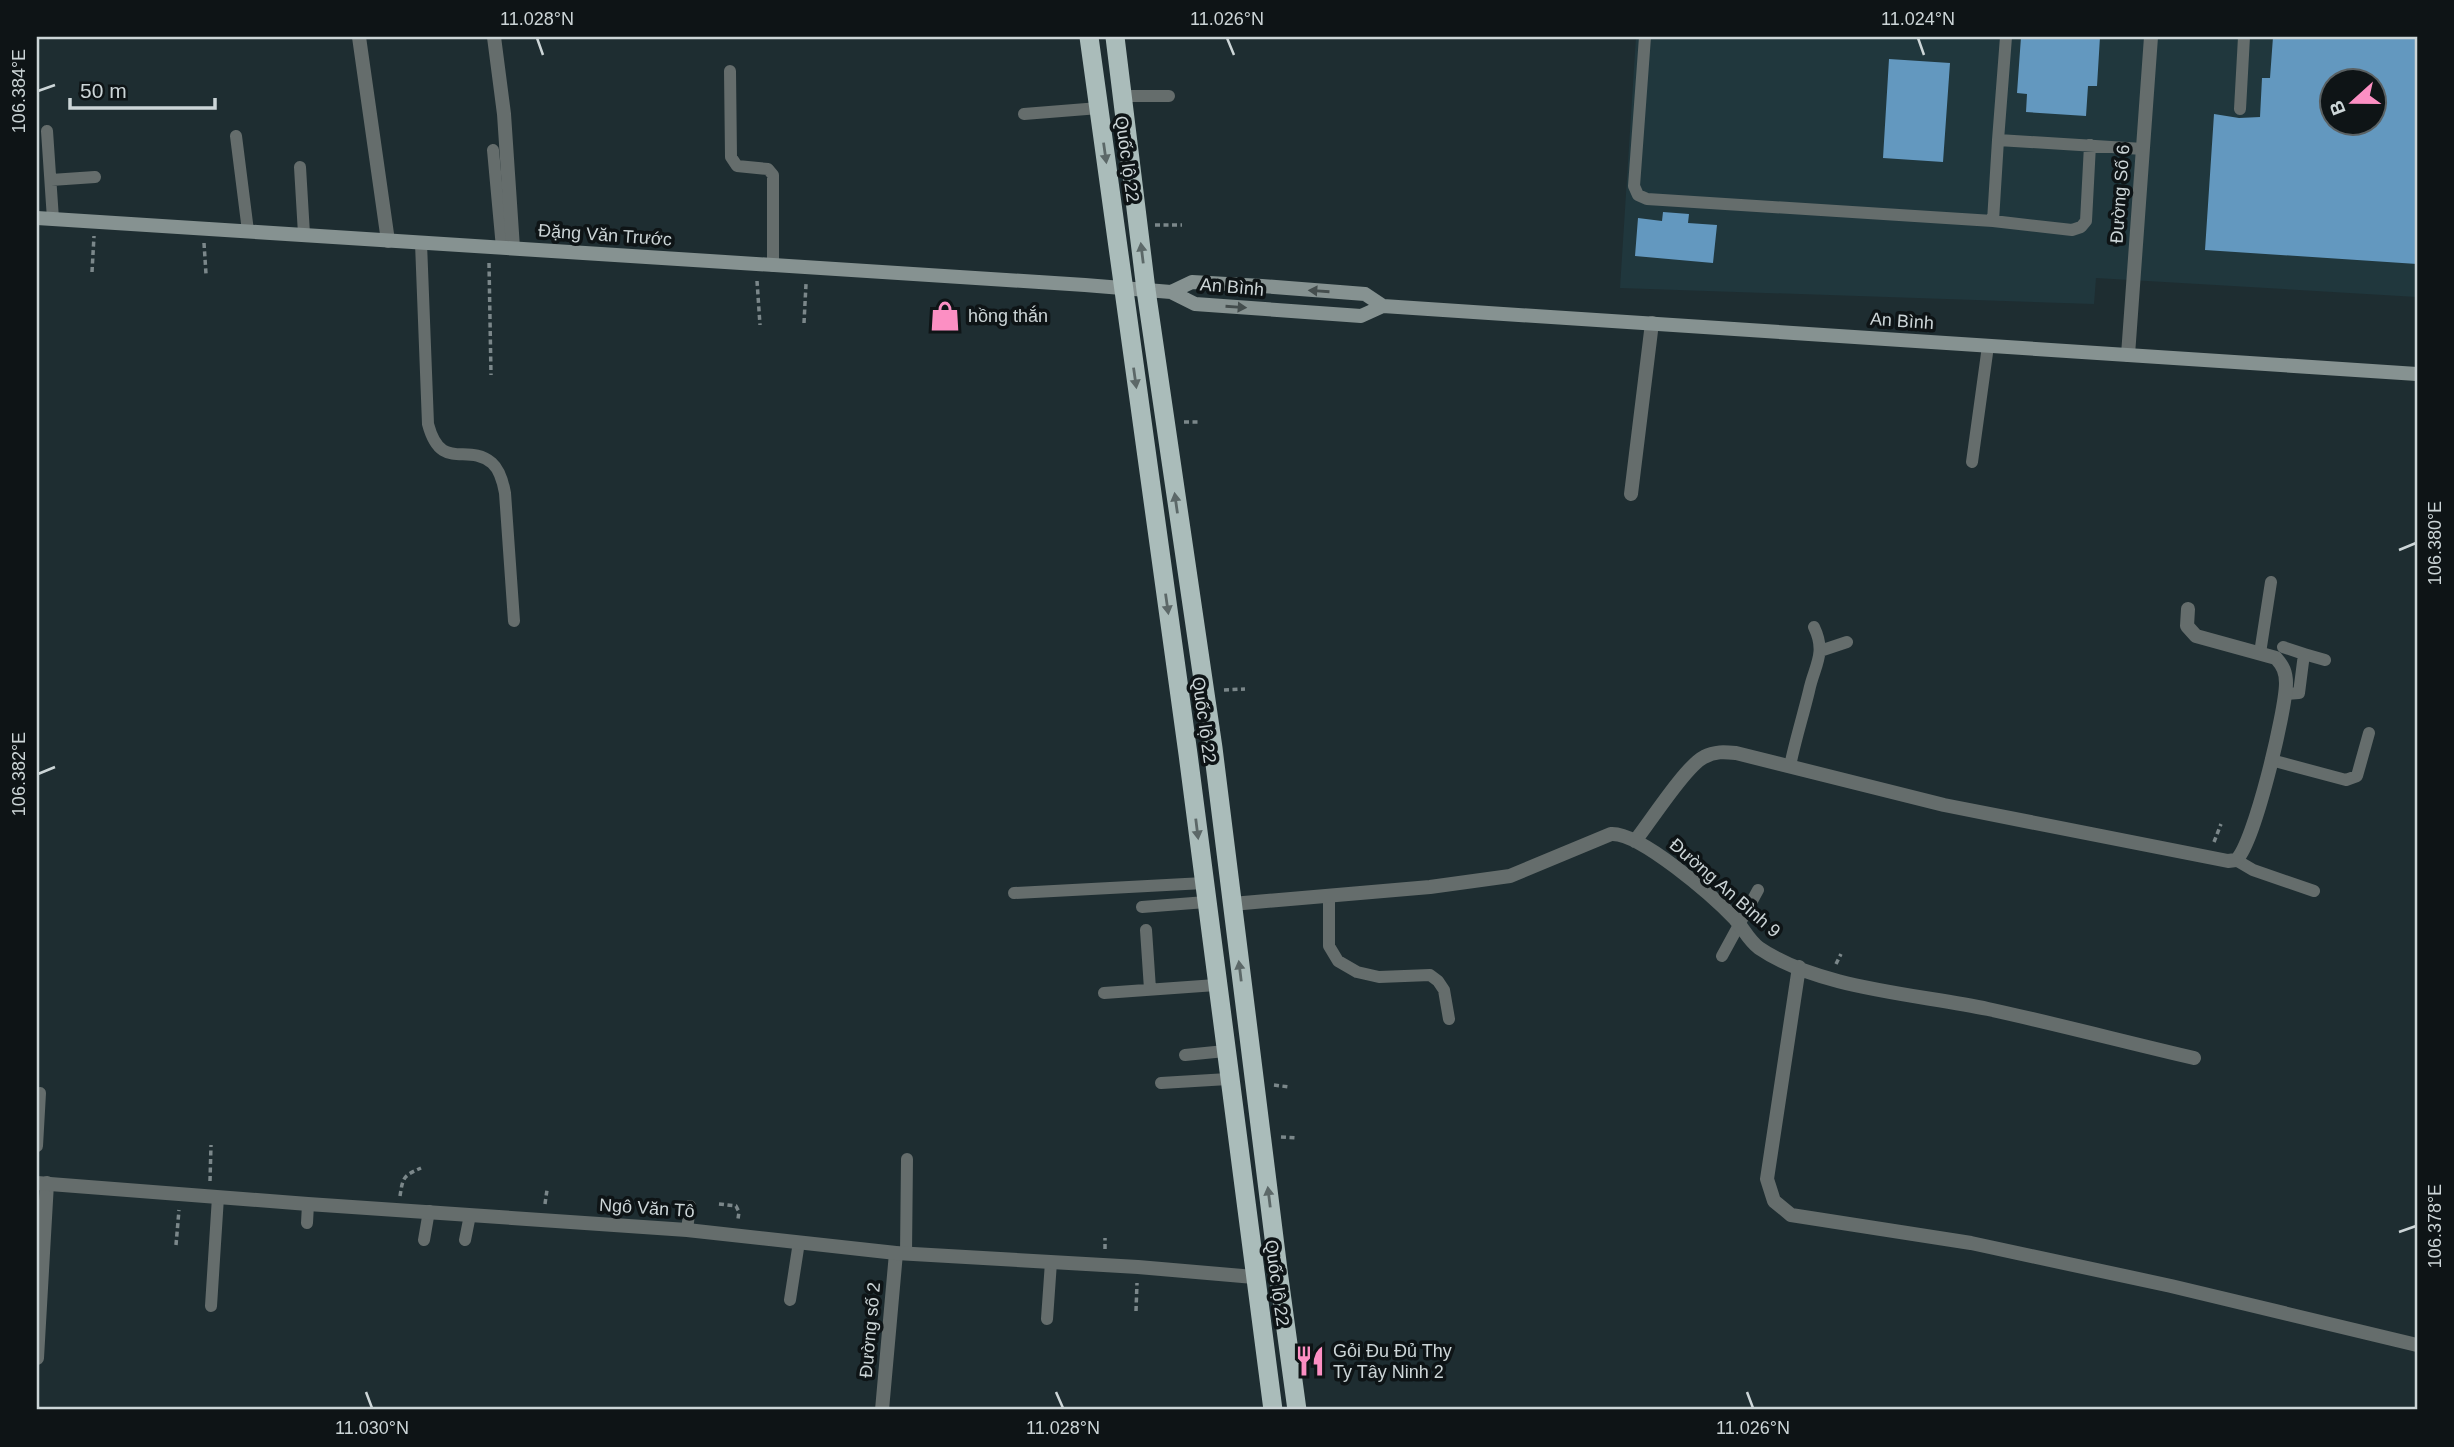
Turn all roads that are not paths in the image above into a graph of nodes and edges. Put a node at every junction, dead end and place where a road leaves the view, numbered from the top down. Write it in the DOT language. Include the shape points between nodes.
graph roads {
  1 [pos="359,37"];
  2 [pos="494,37"];
  3 [pos="1089,37"];
  4 [pos="1115,37"];
  5 [pos="1645,37"];
  6 [pos="2006,37"];
  7 [pos="2151,37"];
  8 [pos="2244,37"];
  9 [pos="730,71"];
  10 [pos="1122,96"];
  11 [pos="1169,96"];
  12 [pos="1099,108"];
  13 [pos="2240,109"];
  14 [pos="1024,114"];
  15 [pos="47,131"];
  16 [pos="236,136"];
  17 [pos="1998,140"];
  18 [pos="2090,145"];
  19 [pos="2143,149"];
  20 [pos="493,150"];
  21 [pos="300,167"];
  22 [pos="95,177"];
  23 [pos="51,180"];
  24 [pos="37,218"];
  25 [pos="53,219"];
  26 [pos="1993,221"];
  27 [pos="248,231"];
  28 [pos="304,234"];
  29 [pos="388,241"];
  30 [pos="421,243"];
  31 [pos="501,248"];
  32 [pos="773,266"];
  33 [pos="1123,288"];
  34 [pos="1146,290"];
  35 [pos="1171,292"];
  36 [pos="1383,306"];
  37 [pos="1652,323"];
  38 [pos="1988,346"];
  39 [pos="2128,355"];
  40 [pos="2417,373"];
  41 [pos="1972,463"];
  42 [pos="1631,494"];
  43 [pos="2271,582"];
  44 [pos="2188,609"];
  45 [pos="514,621"];
  46 [pos="1814,628"];
  47 [pos="1847,642"];
  48 [pos="2283,647"];
  49 [pos="1820,651"];
  50 [pos="2260,653"];
  51 [pos="2304,654"];
  52 [pos="2325,660"];
  53 [pos="2285,694"];
  54 [pos="2369,733"];
  55 [pos="2271,760"];
  56 [pos="1790,766"];
  57 [pos="1636,841"];
  58 [pos="2236,860"];
  59 [pos="1758,890"];
  60 [pos="2315,891"];
  61 [pos="1205,892"];
  62 [pos="1014,893"];
  63 [pos="1329,895"];
  64 [pos="1232,904"];
  65 [pos="1142,907"];
  66 [pos="1740,924"];
  67 [pos="1146,930"];
  68 [pos="1722,956"];
  69 [pos="1799,967"];
  70 [pos="1216,985"];
  71 [pos="1150,989"];
  72 [pos="1104,993"];
  73 [pos="1449,1018"];
  74 [pos="1225,1051"];
  75 [pos="1185,1055"];
  76 [pos="2194,1058"];
  77 [pos="1228,1079"];
  78 [pos="1161,1083"];
  79 [pos="40,1093"];
  80 [pos="37,1146"];
  81 [pos="907,1159"];
  82 [pos="42,1183"];
  83 [pos="214,1197"];
  84 [pos="308,1204"];
  85 [pos="690,1206"];
  86 [pos="429,1211"];
  87 [pos="470,1215"];
  88 [pos="307,1223"];
  89 [pos="687,1230"];
  90 [pos="424,1240"];
  91 [pos="465,1240"];
  92 [pos="799,1242"];
  93 [pos="901,1253"];
  94 [pos="1051,1262"];
  95 [pos="1254,1277"];
  96 [pos="790,1300"];
  97 [pos="211,1306"];
  98 [pos="1047,1319"];
  99 [pos="2417,1345"];
  100 [pos="37,1358"];
  101 [pos="882,1410"];
  102 [pos="1273,1410"];
  103 [pos="1297,1410"];
  1 -- 29 [label="street"];
  2 -- 31 [label="street" via="504,114"];
  3 -- 12 [label="highway, Quốc lộ 22"];
  4 -- 10 [label="highway, Quốc lộ 22"];
  5 -- 26 [label="lane" via="1634,186 1639,195"];
  6 -- 17 [label="lane"];
  7 -- 19 [label="street, Đường Số 6"];
  8 -- 13 [label="lane"];
  9 -- 32 [label="lane" via="731,157 737,166 768,169 773,175"];
  10 -- 11 [label="lane"];
  34 -- 10 [label="highway, Quốc lộ 22, one-way"];
  12 -- 14 [label="lane"];
  12 -- 33 [label="highway, Quốc lộ 22, one-way"];
  15 -- 23 [label="lane"];
  16 -- 27 [label="lane"];
  17 -- 18 [label="lane"];
  17 -- 26 [label="lane"];
  18 -- 19 [label="lane"];
  18 -- 26 [label="lane" via="2086,221 2081,227 2071,230"];
  19 -- 39 [label="street, Đường Số 6"];
  20 -- 31 [label="lane"];
  21 -- 28 [label="lane"];
  22 -- 23 [label="lane"];
  23 -- 25 [label="lane"];
  24 -- 25 [label="main road, Đặng Văn Trước"];
  25 -- 27 [label="main road, Đặng Văn Trước"];
  27 -- 28 [label="main road, Đặng Văn Trước"];
  28 -- 29 [label="main road, Đặng Văn Trước"];
  29 -- 30 [label="main road, Đặng Văn Trước"];
  30 -- 31 [label="main road, Đặng Văn Trước"];
  30 -- 45 [label="lane" via="428,424 445,453 481,458 492,463 500,475"];
  31 -- 32 [label="main road, Đặng Văn Trước"];
  32 -- 33 [label="main road, Đặng Văn Trước"];
  33 -- 34 [label="main road, Đặng Văn Trước"];
  33 -- 61 [label="highway, Quốc lộ 22, one-way"];
  34 -- 35 [label="main road, Đặng Văn Trước"];
  64 -- 34 [label="highway, Quốc lộ 22, one-way"];
  35 -- 36 [label="main road, An Bình, one-way" via="1195,304 1361,316"];
  36 -- 35 [label="main road, An Bình, one-way" via="1364,294 1262,286 1192,282"];
  36 -- 37 [label="main road, An Bình"];
  37 -- 38 [label="main road, An Bình"];
  37 -- 42 [label="street"];
  38 -- 39 [label="main road, An Bình"];
  38 -- 41 [label="lane"];
  39 -- 40 [label="main road, An Bình"];
  43 -- 50 [label="lane"];
  44 -- 50 [label="street" via="2188,626 2196,636"];
  46 -- 49 [label="lane"];
  47 -- 49 [label="lane"];
  48 -- 51 [label="lane"];
  49 -- 56 [label="lane"];
  50 -- 53 [label="street" via="2276,658 2283,666"];
  51 -- 52 [label="lane"];
  51 -- 53 [label="lane" via="2299,693"];
  53 -- 55 [label="street"];
  54 -- 55 [label="lane" via="2353,779"];
  55 -- 58 [label="street" via="2245,850"];
  56 -- 57 [label="street" via="1736,753 1703,757"];
  56 -- 58 [label="street" via="1944,805"];
  57 -- 63 [label="street, Đường An Bình 9" via="1625,834 1611,834 1498,878"];
  57 -- 66 [label="street, Đường An Bình 9" via="1680,870"];
  58 -- 60 [label="lane"];
  59 -- 66 [label="lane"];
  61 -- 62 [label="lane"];
  61 -- 65 [label="lane"];
  61 -- 70 [label="highway, Quốc lộ 22"];
  63 -- 64 [label="street, Đường An Bình 9"];
  63 -- 73 [label="lane" via="1329,946 1338,961 1379,977 1430,975 1444,990"];
  103 -- 64 [label="highway, Quốc lộ 22, one-way"];
  66 -- 68 [label="lane"];
  66 -- 69 [label="street, Đường An Bình 9" via="1758,947"];
  67 -- 71 [label="lane"];
  69 -- 76 [label="street, Đường An Bình 9" via="1841,982 1987,1009"];
  69 -- 99 [label="street" via="1767,1179 1773,1201 1791,1215 1971,1243"];
  70 -- 71 [label="lane"];
  70 -- 74 [label="highway, Quốc lộ 22"];
  71 -- 72 [label="lane"];
  74 -- 75 [label="lane"];
  74 -- 77 [label="highway, Quốc lộ 22"];
  77 -- 78 [label="lane"];
  77 -- 95 [label="highway, Quốc lộ 22"];
  79 -- 80 [label="lane"];
  81 -- 93 [label="lane"];
  82 -- 83 [label="street, Ngô Văn Tô"];
  82 -- 100 [label="street"];
  83 -- 84 [label="street, Ngô Văn Tô"];
  83 -- 97 [label="lane"];
  84 -- 86 [label="street, Ngô Văn Tô"];
  84 -- 88 [label="lane"];
  85 -- 89 [label="lane"];
  86 -- 87 [label="street, Ngô Văn Tô"];
  86 -- 90 [label="lane"];
  87 -- 89 [label="street, Ngô Văn Tô"];
  87 -- 91 [label="lane"];
  89 -- 92 [label="street, Ngô Văn Tô"];
  92 -- 93 [label="street, Ngô Văn Tô"];
  92 -- 96 [label="lane"];
  93 -- 94 [label="street, Ngô Văn Tô"];
  93 -- 101 [label="street, Đường số 2"];
  94 -- 95 [label="street, Ngô Văn Tô"];
  94 -- 98 [label="lane"];
  95 -- 102 [label="highway, Quốc lộ 22"];
}
